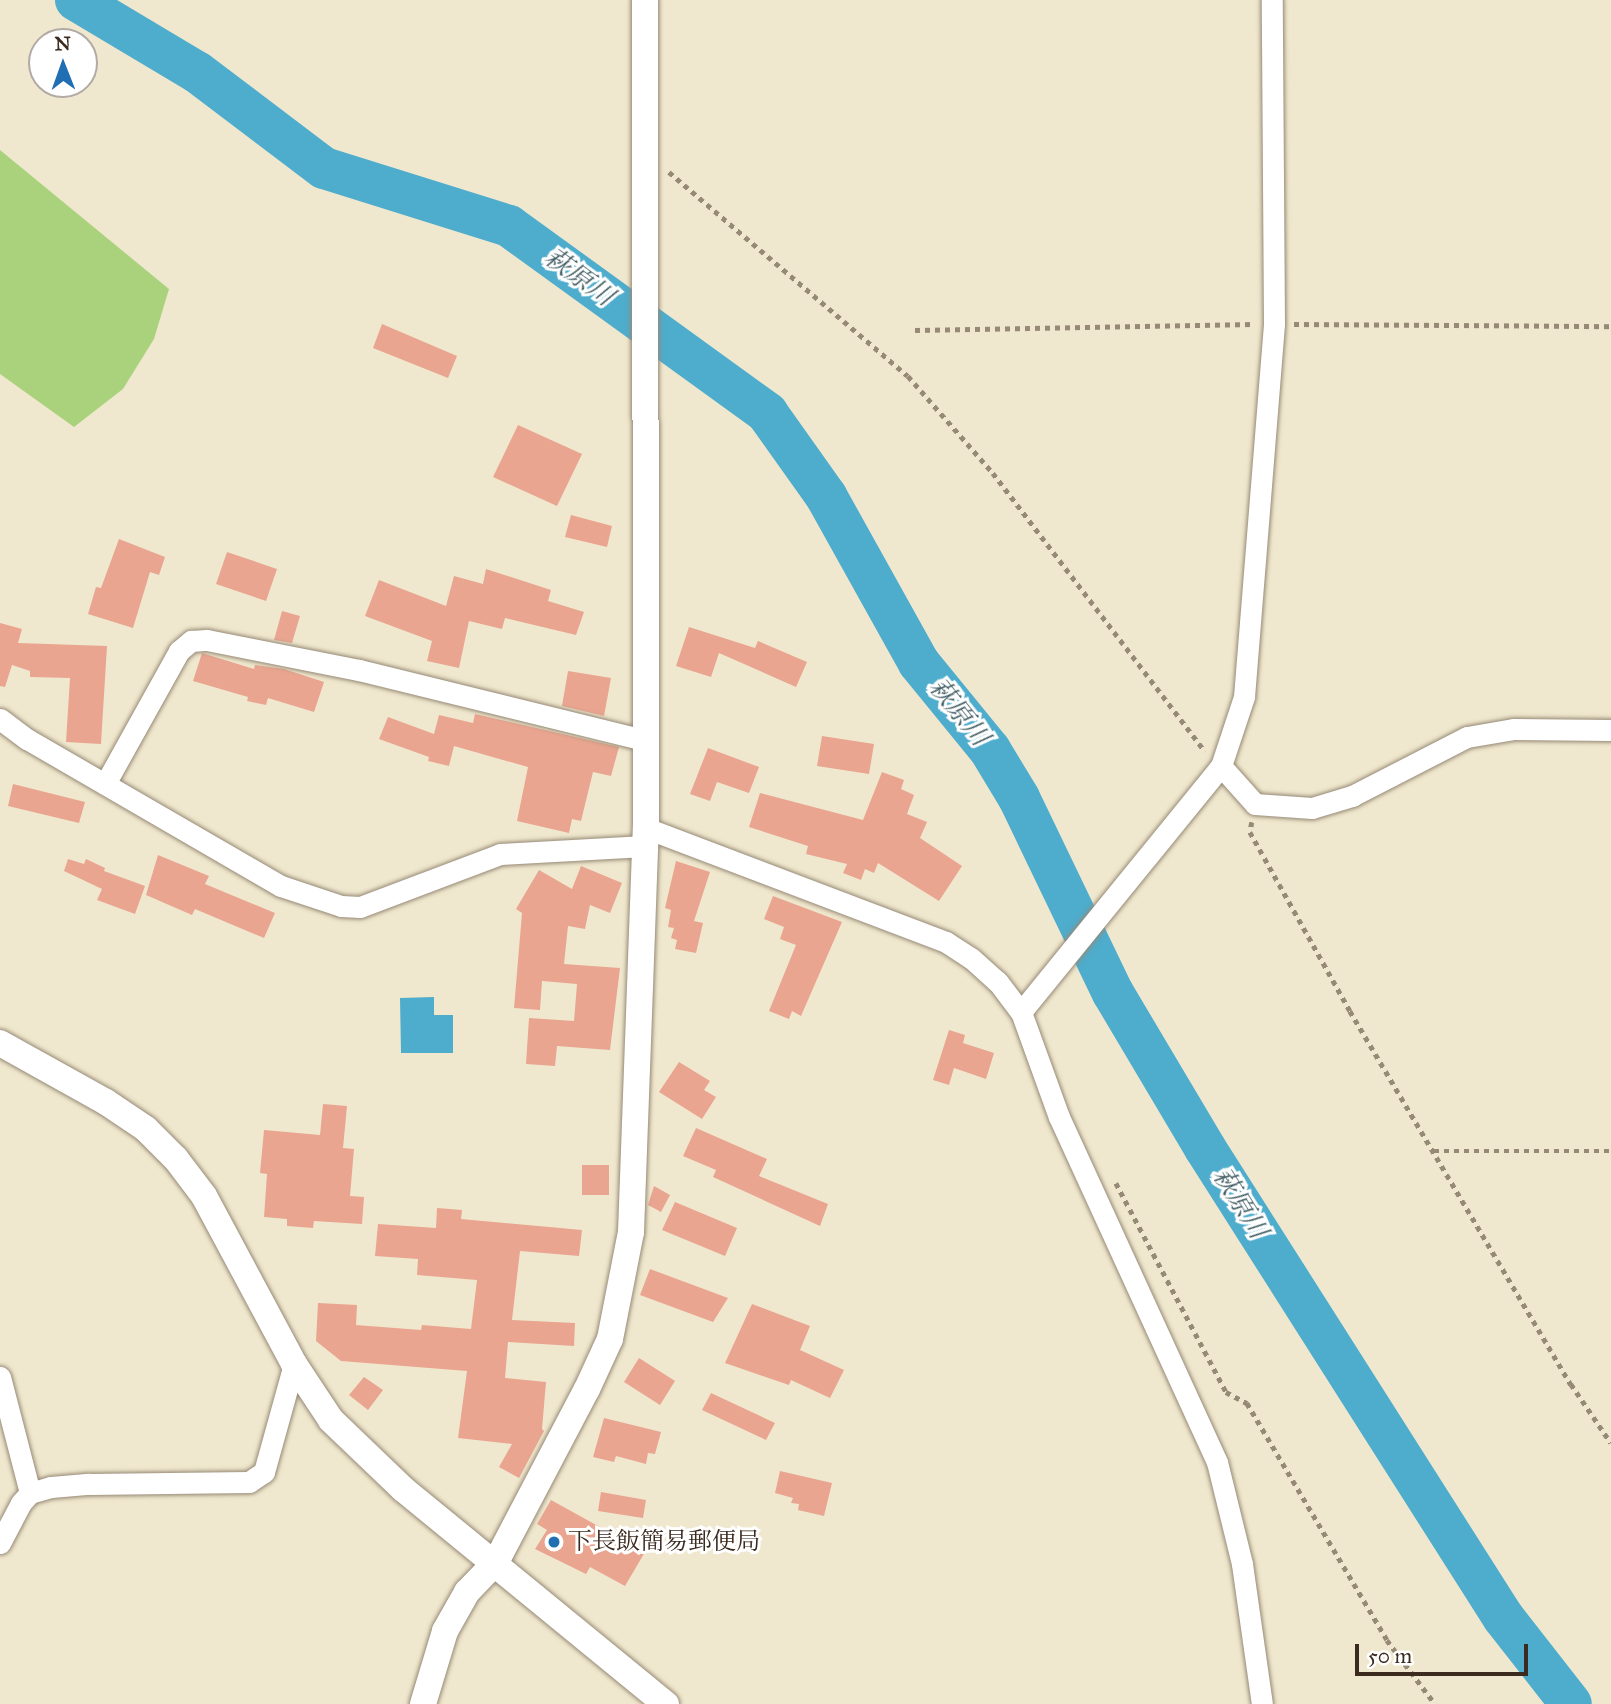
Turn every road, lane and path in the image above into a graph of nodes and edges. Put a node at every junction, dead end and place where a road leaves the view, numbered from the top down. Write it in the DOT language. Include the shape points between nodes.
graph roads {
  1 [pos="645,0"];
  2 [pos="1272,0"];
  3 [pos="647,154"];
  4 [pos="0,719"];
  5 [pos="1611,730"];
  6 [pos="645,740"];
  7 [pos="1215,771"];
  8 [pos="105,784"];
  9 [pos="1255,804"];
  10 [pos="646,837"];
  11 [pos="1021,1013"];
  12 [pos="0,1043"];
  13 [pos="1434,1151"];
  14 [pos="1611,1151"];
  15 [pos="1111,1174"];
  16 [pos="294,1364"];
  17 [pos="0,1377"];
  18 [pos="1611,1443"];
  19 [pos="30,1493"];
  20 [pos="0,1543"];
  21 [pos="496,1562"];
  22 [pos="423,1704"];
  23 [pos="666,1704"];
  24 [pos="1262,1704"];
  25 [pos="1435,1704"];
  1 -- 3 [label="street"];
  2 -- 7 [label="street" via="1274,324 1244,697"];
  3 -- 6 [label="street"];
  3 -- 7 [label="path" via="908,376 993,473"];
  4 -- 8 [label="street"];
  5 -- 9 [label="street" via="1514,729 1467,737 1352,796 1312,807"];
  6 -- 8 [label="street" via="359,670 207,640 179,650"];
  6 -- 10 [label="street"];
  7 -- 9 [label="street"];
  7 -- 11 [label="street"];
  8 -- 10 [label="street" via="281,886 341,906 360,906 500,854"];
  9 -- 13 [label="path" via="1250,832"];
  10 -- 11 [label="street" via="946,942 998,982"];
  10 -- 21 [label="street" via="631,1232 619,1299 610,1339 587,1389"];
  11 -- 24 [label="street" via="1059,1117 1217,1462 1242,1564"];
  12 -- 16 [label="street" via="106,1102 146,1129 176,1159 204,1196"];
  13 -- 14 [label="path"];
  13 -- 18 [label="path" via="1571,1384"];
  15 -- 25 [label="path" via="1226,1392 1247,1403 1387,1640"];
  16 -- 19 [label="street" via="264,1472 249,1482 89,1484"];
  16 -- 21 [label="street" via="331,1420 367,1458"];
  17 -- 19 [label="street"];
  19 -- 20 [label="street"];
  21 -- 22 [label="street" via="467,1592 445,1632"];
  21 -- 23 [label="street"];
}
